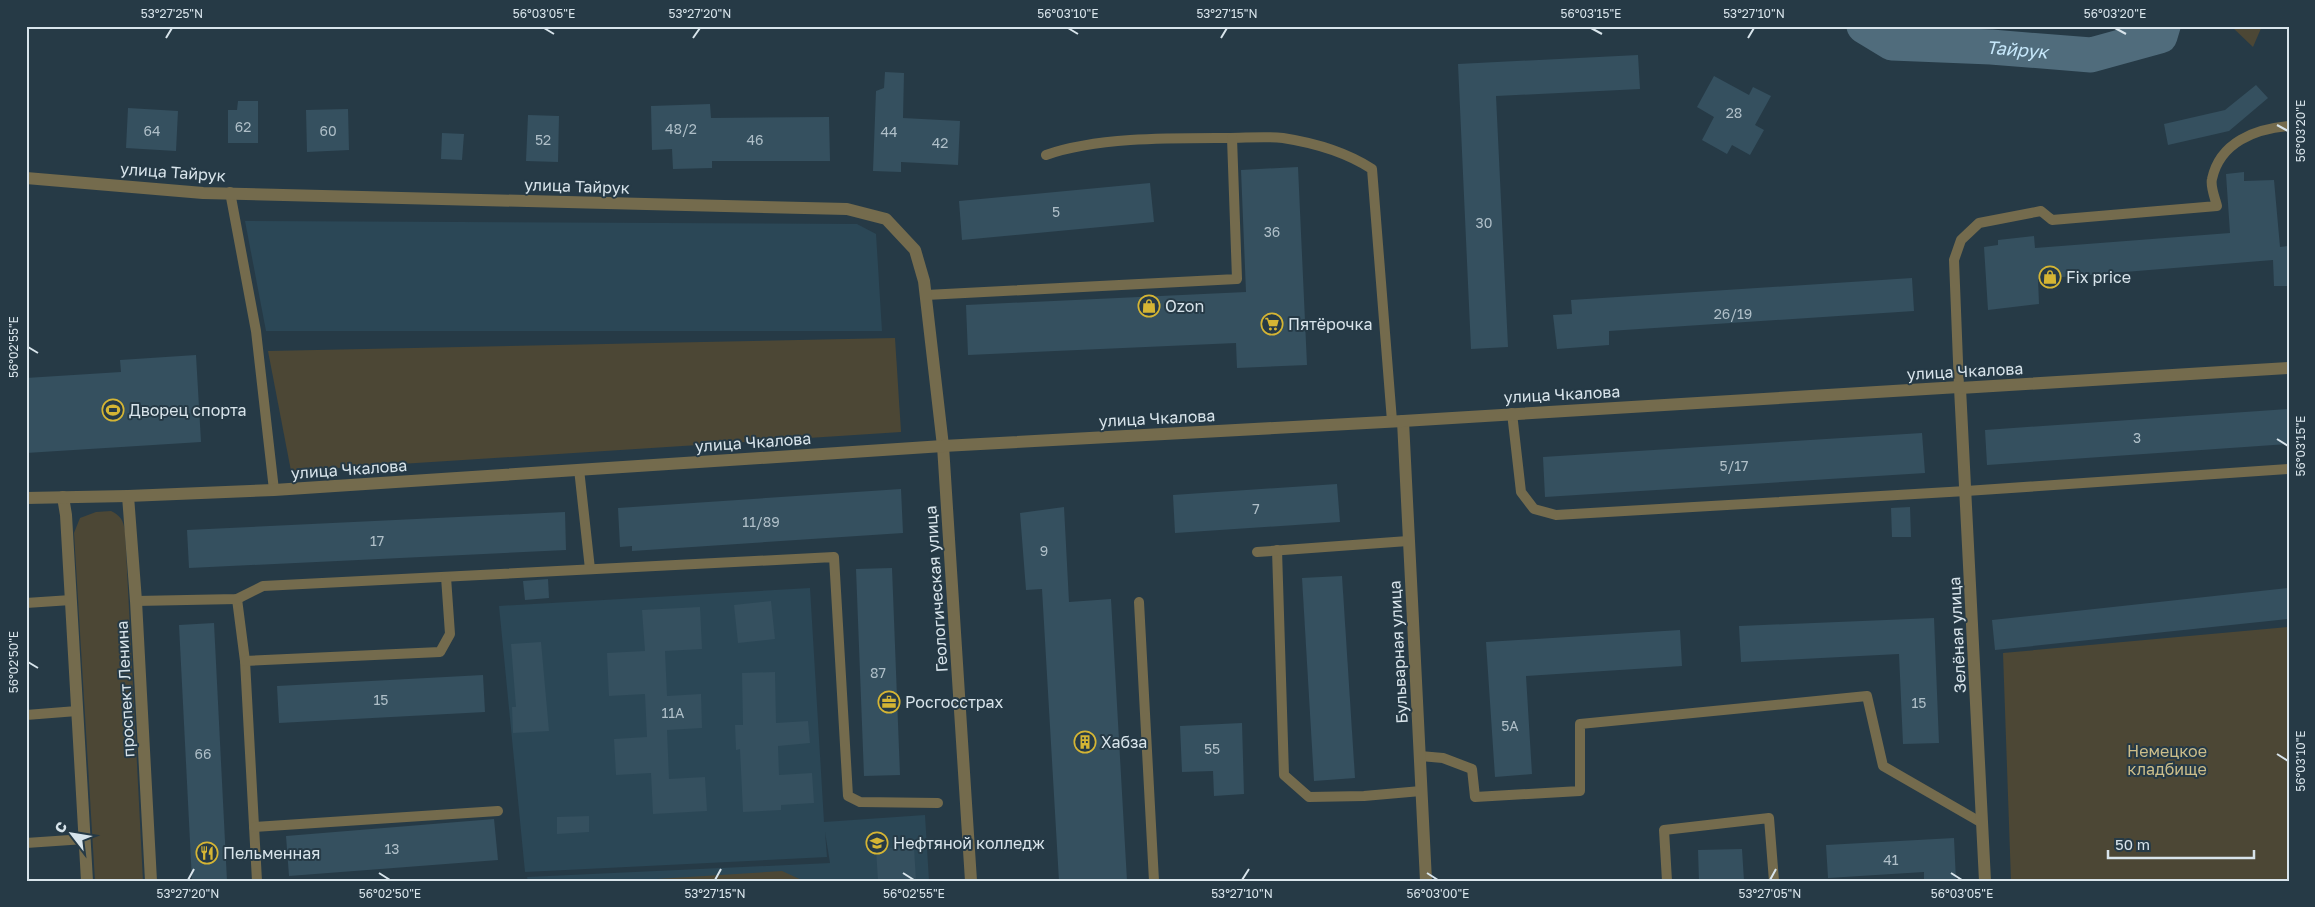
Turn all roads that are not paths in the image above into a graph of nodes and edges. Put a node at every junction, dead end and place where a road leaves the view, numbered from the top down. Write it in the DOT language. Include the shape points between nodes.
graph roads {
  1 [pos="2289,126"];
  2 [pos="1232,138"];
  3 [pos="1046,155"];
  4 [pos="26,178"];
  5 [pos="230,192"];
  6 [pos="926,295"];
  7 [pos="2289,368"];
  8 [pos="1960,388"];
  9 [pos="1512,413"];
  10 [pos="1398,421"];
  11 [pos="943,446"];
  12 [pos="579,469"];
  13 [pos="2289,469"];
  14 [pos="274,490"];
  15 [pos="1966,491"];
  16 [pos="128,496"];
  17 [pos="62,497"];
  18 [pos="26,498"];
  19 [pos="1408,541"];
  20 [pos="1277,550"];
  21 [pos="1257,552"];
  22 [pos="590,569"];
  23 [pos="446,576"];
  24 [pos="237,599"];
  25 [pos="70,600"];
  26 [pos="136,601"];
  27 [pos="1139,602"];
  28 [pos="26,603"];
  29 [pos="246,661"];
  30 [pos="77,711"];
  31 [pos="26,714"];
  32 [pos="1420,756"];
  33 [pos="1421,791"];
  34 [pos="938,803"];
  35 [pos="498,810"];
  36 [pos="1982,823"];
  37 [pos="254,827"];
  38 [pos="85,839"];
  39 [pos="26,843"];
  40 [pos="87,881"];
  41 [pos="151,881"];
  42 [pos="257,881"];
  43 [pos="971,881"];
  44 [pos="1154,881"];
  45 [pos="1426,881"];
  46 [pos="1667,881"];
  47 [pos="1774,881"];
  48 [pos="1985,881"];
  1 -- 8 [label="lane" via="2268,128 2242,138 2222,153 2211,180 2217,206 2052,220 2041,211 1979,223 1961,240 1954,260"];
  2 -- 3 [label="lane" via="1172,138 1078,146"];
  2 -- 6 [label="lane" via="1237,279"];
  2 -- 10 [label="lane" via="1282,138 1344,154 1372,169"];
  4 -- 5 [label="street, улица Тайрук" via="204,193"];
  5 -- 6 [label="street, улица Тайрук" via="847,209 886,219 904,238 915,250"];
  5 -- 14 [label="lane" via="256,331"];
  6 -- 11 [label="street, улица Тайрук"];
  7 -- 8 [label="street, улица Чкалова"];
  8 -- 9 [label="street, улица Чкалова"];
  8 -- 15 [label="street, Зелёная улица"];
  9 -- 10 [label="street, улица Чкалова"];
  9 -- 15 [label="lane" via="1521,492 1534,509 1556,515"];
  10 -- 11 [label="street, улица Чкалова"];
  10 -- 19 [label="street, Бульварная улица"];
  11 -- 12 [label="street, улица Чкалова"];
  11 -- 43 [label="street, Геологическая улица"];
  12 -- 14 [label="street, улица Чкалова"];
  12 -- 22 [label="lane"];
  13 -- 15 [label="lane"];
  14 -- 16 [label="street, улица Чкалова"];
  15 -- 36 [label="street, Зелёная улица"];
  16 -- 17 [label="street, улица Чкалова"];
  16 -- 26 [label="street, проспект Ленина"];
  17 -- 18 [label="street, улица Чкалова"];
  17 -- 25 [label="street" via="66,515"];
  19 -- 20 [label="lane"];
  19 -- 32 [label="street, Бульварная улица"];
  20 -- 21 [label="lane"];
  20 -- 33 [label="lane" via="1284,775 1309,797"];
  22 -- 23 [label="lane"];
  22 -- 34 [label="lane" via="834,557 848,796 860,802"];
  23 -- 24 [label="lane" via="263,586"];
  23 -- 29 [label="lane" via="450,634 440,652"];
  24 -- 26 [label="lane"];
  24 -- 29 [label="lane"];
  25 -- 28 [label="lane"];
  25 -- 30 [label="street"];
  26 -- 41 [label="street, проспект Ленина"];
  27 -- 44 [label="lane"];
  29 -- 37 [label="lane"];
  30 -- 31 [label="lane"];
  30 -- 38 [label="street"];
  32 -- 33 [label="street, Бульварная улица"];
  32 -- 36 [label="lane" via="1443,758 1472,769 1475,797 1580,790 1580,724 1867,696 1883,766"];
  33 -- 45 [label="street, Бульварная улица"];
  35 -- 37 [label="lane"];
  36 -- 48 [label="street, Зелёная улица"];
  37 -- 42 [label="lane"];
  38 -- 39 [label="lane"];
  38 -- 40 [label="street"];
  46 -- 47 [label="lane" via="1664,830 1769,818"];
}
